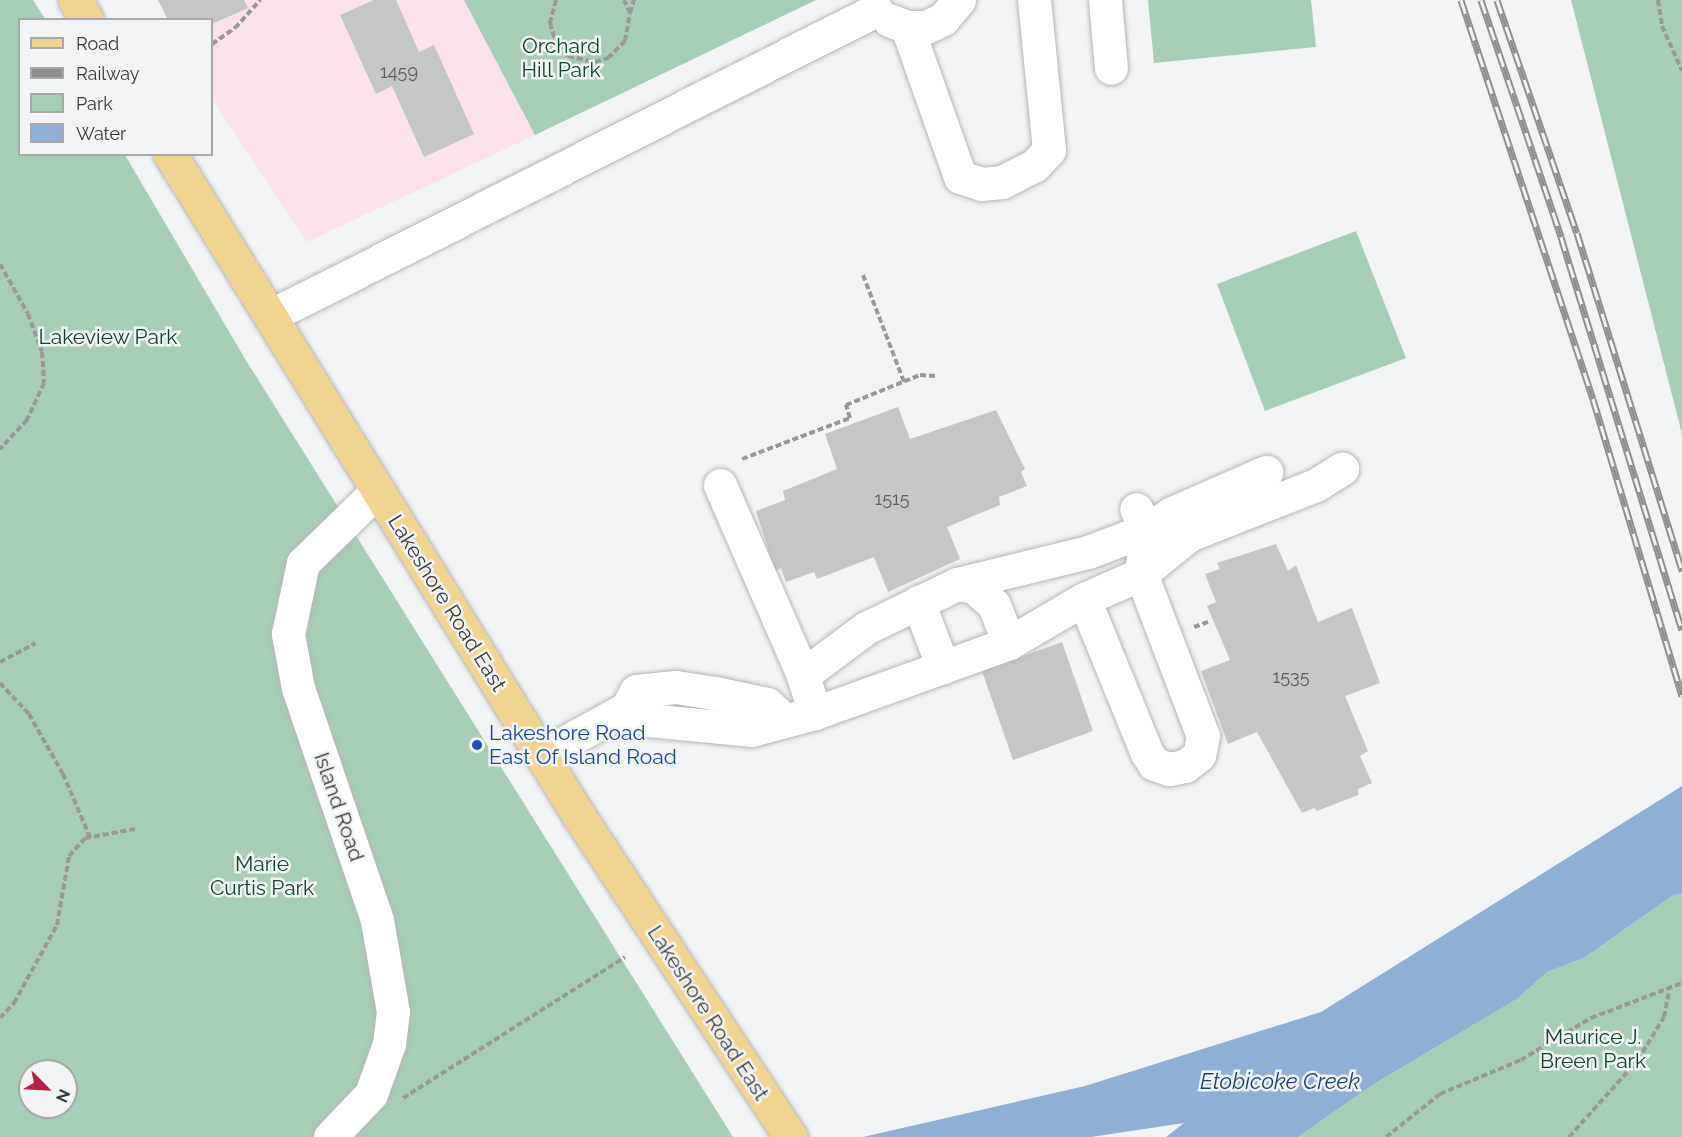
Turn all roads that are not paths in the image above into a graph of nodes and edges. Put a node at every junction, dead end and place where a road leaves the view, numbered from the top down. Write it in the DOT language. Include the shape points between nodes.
graph roads {
  1 [pos="75,0"];
  2 [pos="959,0"];
  3 [pos="1034,0"];
  4 [pos="1105,0"];
  5 [pos="873,5"];
  6 [pos="86,18"];
  7 [pos="907,27"];
  8 [pos="1110,68"];
  9 [pos="171,156"];
  10 [pos="270,316"];
  11 [pos="1342,470"];
  12 [pos="1266,472"];
  13 [pos="720,485"];
  14 [pos="377,491"];
  15 [pos="1141,520"];
  16 [pos="1142,574"];
  17 [pos="957,584"];
  18 [pos="1084,599"];
  19 [pos="918,602"];
  20 [pos="1009,643"];
  21 [pos="943,667"];
  22 [pos="803,675"];
  23 [pos="800,717"];
  24 [pos="542,755"];
  25 [pos="330,1137"];
  26 [pos="790,1137"];
  1 -- 6 [label="main road"];
  2 -- 7 [label="street" via="943,19"];
  3 -- 7 [label="street" via="1049,150 1034,166 1002,182 981,184 960,177"];
  4 -- 8 [label="street"];
  5 -- 7 [label="street"];
  5 -- 10 [label="street"];
  9 -- 10 [label="main road, Lakeshore Road East"];
  10 -- 14 [label="main road, Lakeshore Road East"];
  11 -- 16 [label="street" via="1316,485 1189,535"];
  12 -- 15 [label="street" via="1172,513"];
  13 -- 22 [label="street"];
  14 -- 24 [label="main road, Lakeshore Road East"];
  14 -- 25 [label="street, Island Road" via="303,563 288,634 298,688 377,920 390,983 389,1044 382,1071 362,1107"];
  15 -- 16 [label="street"];
  15 -- 17 [label="street" via="1088,552"];
  16 -- 18 [label="street"];
  16 -- 18 [label="street" via="1201,726 1199,755 1185,766 1168,769 1150,759"];
  17 -- 19 [label="street"];
  17 -- 20 [label="street" via="974,587 994,605"];
  18 -- 20 [label="street"];
  19 -- 21 [label="street"];
  19 -- 22 [label="street" via="866,628"];
  20 -- 21 [label="street"];
  21 -- 23 [label="street"];
  22 -- 23 [label="street"];
  23 -- 24 [label="street" via="767,704 676,687 636,691 627,708"];
  24 -- 26 [label="main road, Lakeshore Road East"];
}
